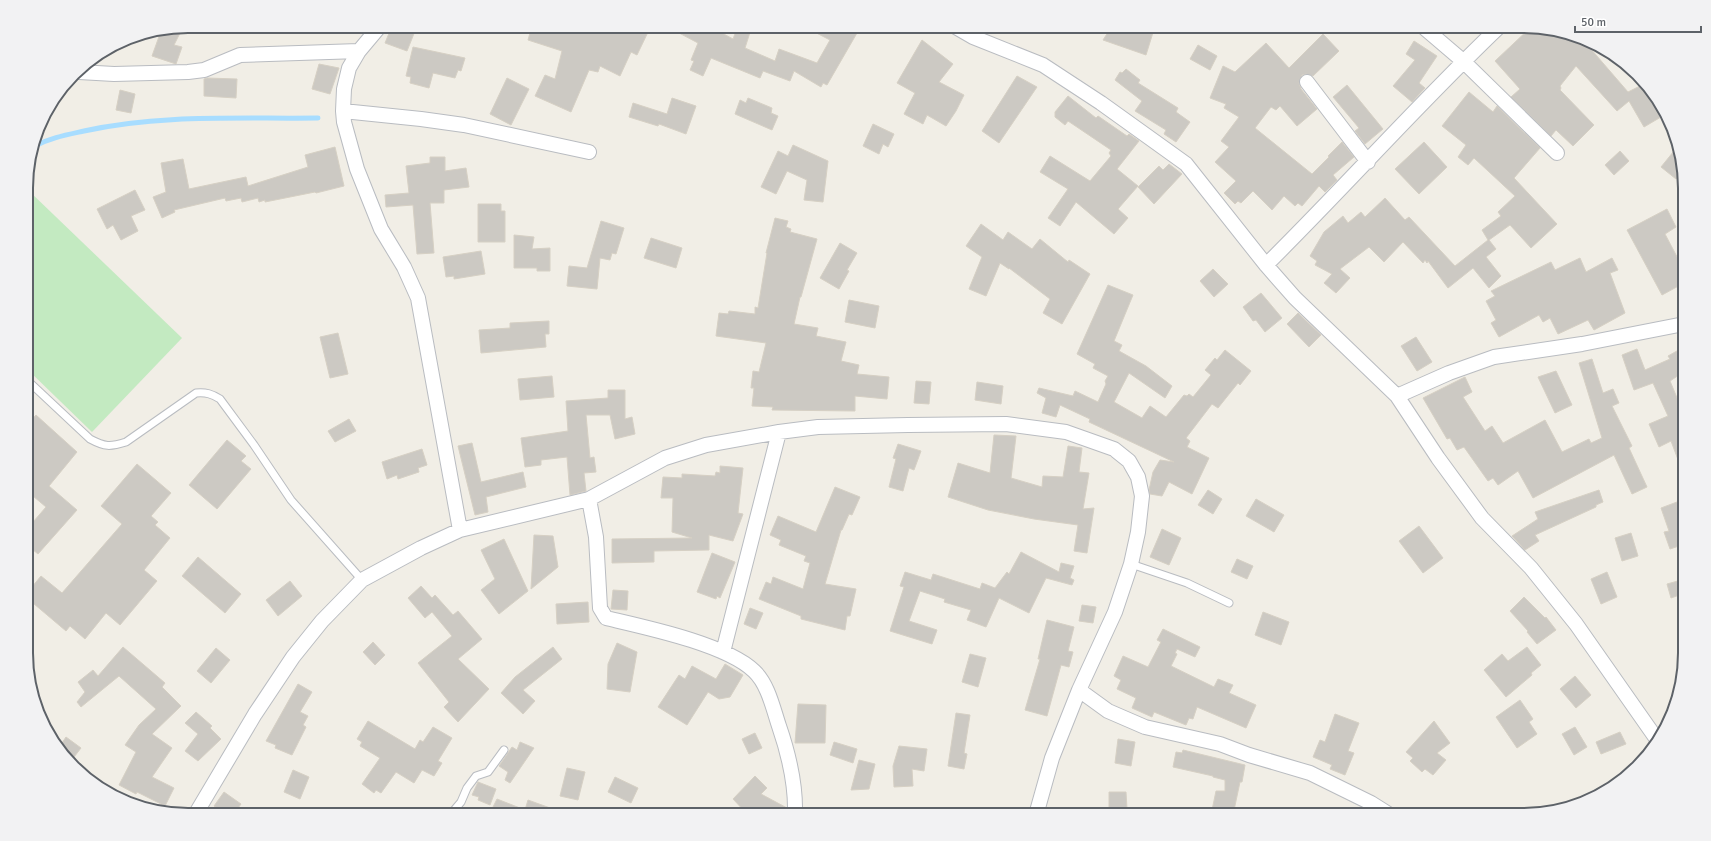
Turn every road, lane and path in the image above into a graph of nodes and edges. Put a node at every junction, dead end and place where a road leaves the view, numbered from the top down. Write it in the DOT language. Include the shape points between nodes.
graph roads {
  1 [pos="374,33"];
  2 [pos="967,33"];
  3 [pos="1430,33"];
  4 [pos="1493,33"];
  5 [pos="359,51"];
  6 [pos="1463,61"];
  7 [pos="84,72"];
  8 [pos="1307,82"];
  9 [pos="343,111"];
  10 [pos="589,152"];
  11 [pos="1557,153"];
  12 [pos="1368,162"];
  13 [pos="1266,265"];
  14 [pos="1678,325"];
  15 [pos="33,386"];
  16 [pos="1397,396"];
  17 [pos="779,432"];
  18 [pos="589,500"];
  19 [pos="460,530"];
  20 [pos="1131,564"];
  21 [pos="362,580"];
  22 [pos="1229,603"];
  23 [pos="723,652"];
  24 [pos="1079,690"];
  25 [pos="1654,735"];
  26 [pos="504,750"];
  27 [pos="199,808"];
  28 [pos="456,808"];
  29 [pos="795,808"];
  30 [pos="1038,808"];
  31 [pos="1379,808"];
  1 -- 5 [label="street"];
  2 -- 13 [label="street" via="1043,65 1186,164"];
  3 -- 6 [label="street"];
  4 -- 6 [label="street"];
  5 -- 7 [label="street" via="240,55 204,70 188,72"];
  5 -- 9 [label="street" via="349,68 344,89"];
  6 -- 11 [label="street"];
  6 -- 12 [label="street"];
  8 -- 12 [label="street"];
  9 -- 10 [label="street" via="464,125"];
  9 -- 19 [label="street" via="349,144 381,229 404,267 418,298"];
  12 -- 13 [label="street"];
  13 -- 16 [label="street" via="1296,298"];
  14 -- 16 [label="street" via="1582,344 1494,357"];
  15 -- 21 [label="lane" via="90,439 101,445 113,446 126,442 196,393 204,392 220,399 291,500"];
  16 -- 25 [label="street" via="1482,518 1532,568 1576,624"];
  17 -- 18 [label="street" via="706,446 665,458"];
  17 -- 20 [label="street" via="826,427 1006,424 1066,432 1094,441 1114,449 1129,462 1138,477 1142,496"];
  17 -- 23 [label="street"];
  18 -- 19 [label="street"];
  18 -- 23 [label="street" via="596,537 600,608 606,618"];
  19 -- 21 [label="street"];
  20 -- 22 [label="lane" via="1187,583"];
  20 -- 24 [label="street" via="1115,612"];
  21 -- 27 [label="street" via="322,621 293,657 255,714"];
  23 -- 29 [label="street" via="754,671 764,685 788,752 796,794"];
  24 -- 30 [label="street" via="1052,758"];
  24 -- 31 [label="street" via="1108,711 1145,727 1220,744 1310,773"];
  26 -- 28 [label="lane" via="488,772 476,776"];
}
